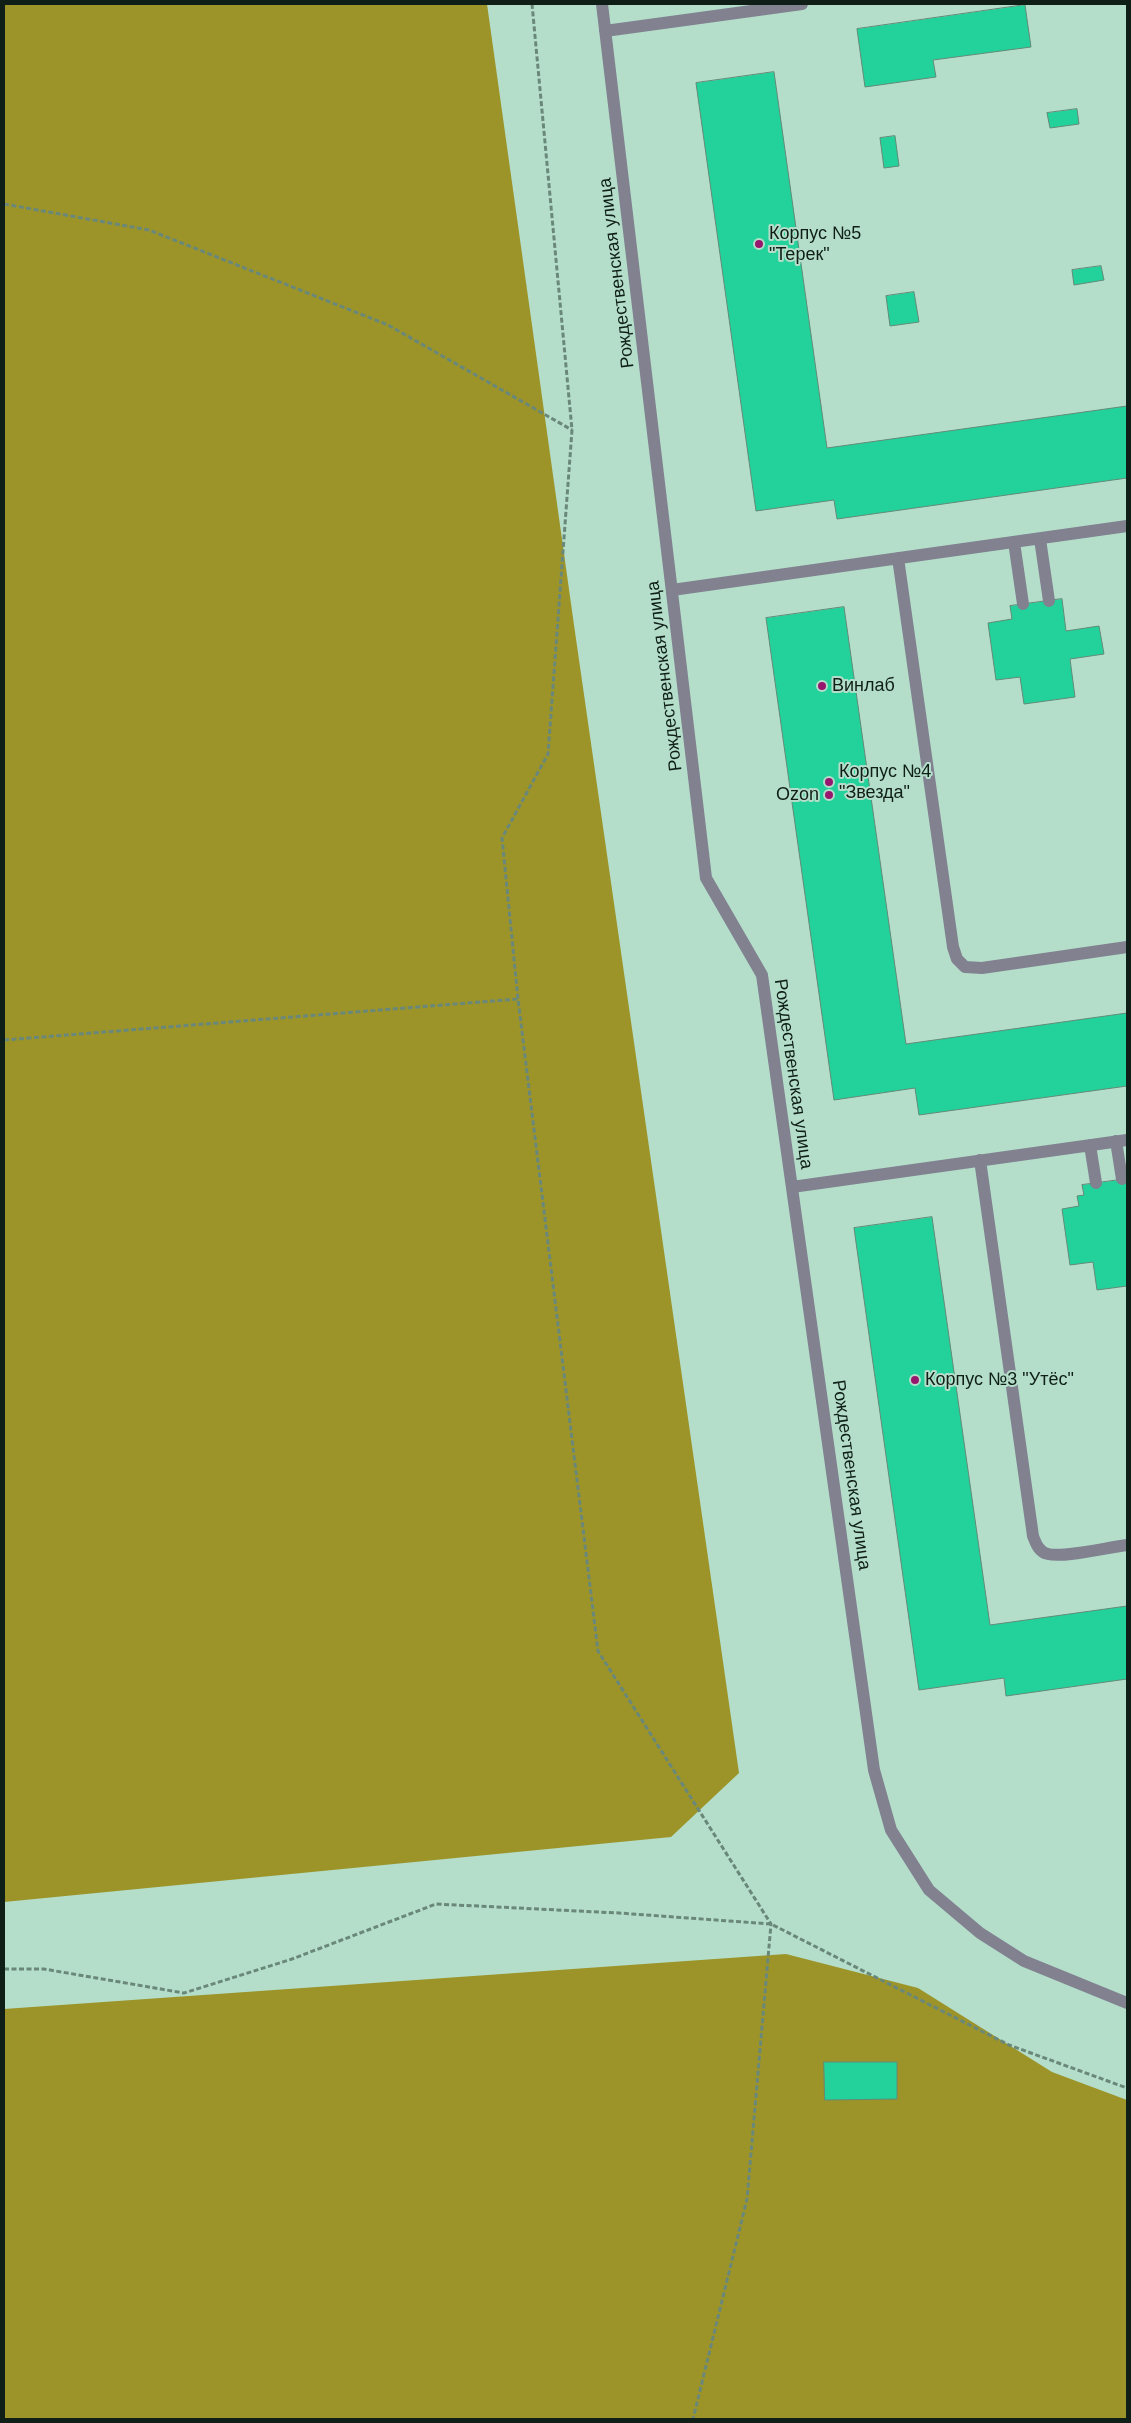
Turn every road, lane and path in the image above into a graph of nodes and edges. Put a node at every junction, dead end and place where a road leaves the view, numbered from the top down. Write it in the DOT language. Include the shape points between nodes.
graph roads {
  1 [pos="532,4"];
  2 [pos="602,4"];
  3 [pos="802,4"];
  4 [pos="605,31"];
  5 [pos="4,204"];
  6 [pos="572,430"];
  7 [pos="1127,526"];
  8 [pos="1040,538"];
  9 [pos="1014,542"];
  10 [pos="898,558"];
  11 [pos="672,590"];
  12 [pos="1049,601"];
  13 [pos="1023,604"];
  14 [pos="1127,948"];
  15 [pos="518,999"];
  16 [pos="4,1040"];
  17 [pos="1122,1141"];
  18 [pos="1090,1145"];
  19 [pos="980,1160"];
  20 [pos="1122,1180"];
  21 [pos="1096,1183"];
  22 [pos="792,1187"];
  23 [pos="1127,1545"];
  24 [pos="771,1924"];
  25 [pos="4,1969"];
  26 [pos="1127,2003"];
  27 [pos="1127,2088"];
  28 [pos="693,2419"];
  1 -- 6 [label="path"];
  2 -- 4 [label="street, Рождественская улица"];
  3 -- 4 [label="street"];
  4 -- 11 [label="street, Рождественская улица"];
  5 -- 6 [label="path" via="159,233 388,326"];
  6 -- 15 [label="path" via="548,754 502,838"];
  7 -- 8 [label="street"];
  8 -- 9 [label="street"];
  8 -- 12 [label="street"];
  9 -- 10 [label="street"];
  9 -- 13 [label="street"];
  10 -- 11 [label="street"];
  10 -- 14 [label="street" via="957,959 965,967 982,968"];
  11 -- 22 [label="street, Рождественская улица" via="706,878 762,975"];
  15 -- 16 [label="path"];
  15 -- 24 [label="path" via="598,1652"];
  17 -- 18 [label="street"];
  17 -- 20 [label="street"];
  18 -- 19 [label="street"];
  18 -- 21 [label="street"];
  19 -- 22 [label="street"];
  19 -- 23 [label="street" via="1033,1536 1038,1548 1047,1554"];
  22 -- 26 [label="street, Рождественская улица" via="874,1770 891,1830 929,1890 980,1933 1024,1961"];
  24 -- 25 [label="path" via="436,1904 292,1959 184,1993 44,1969"];
  24 -- 27 [label="path" via="1009,2045"];
  24 -- 28 [label="path" via="747,2199"];
}
